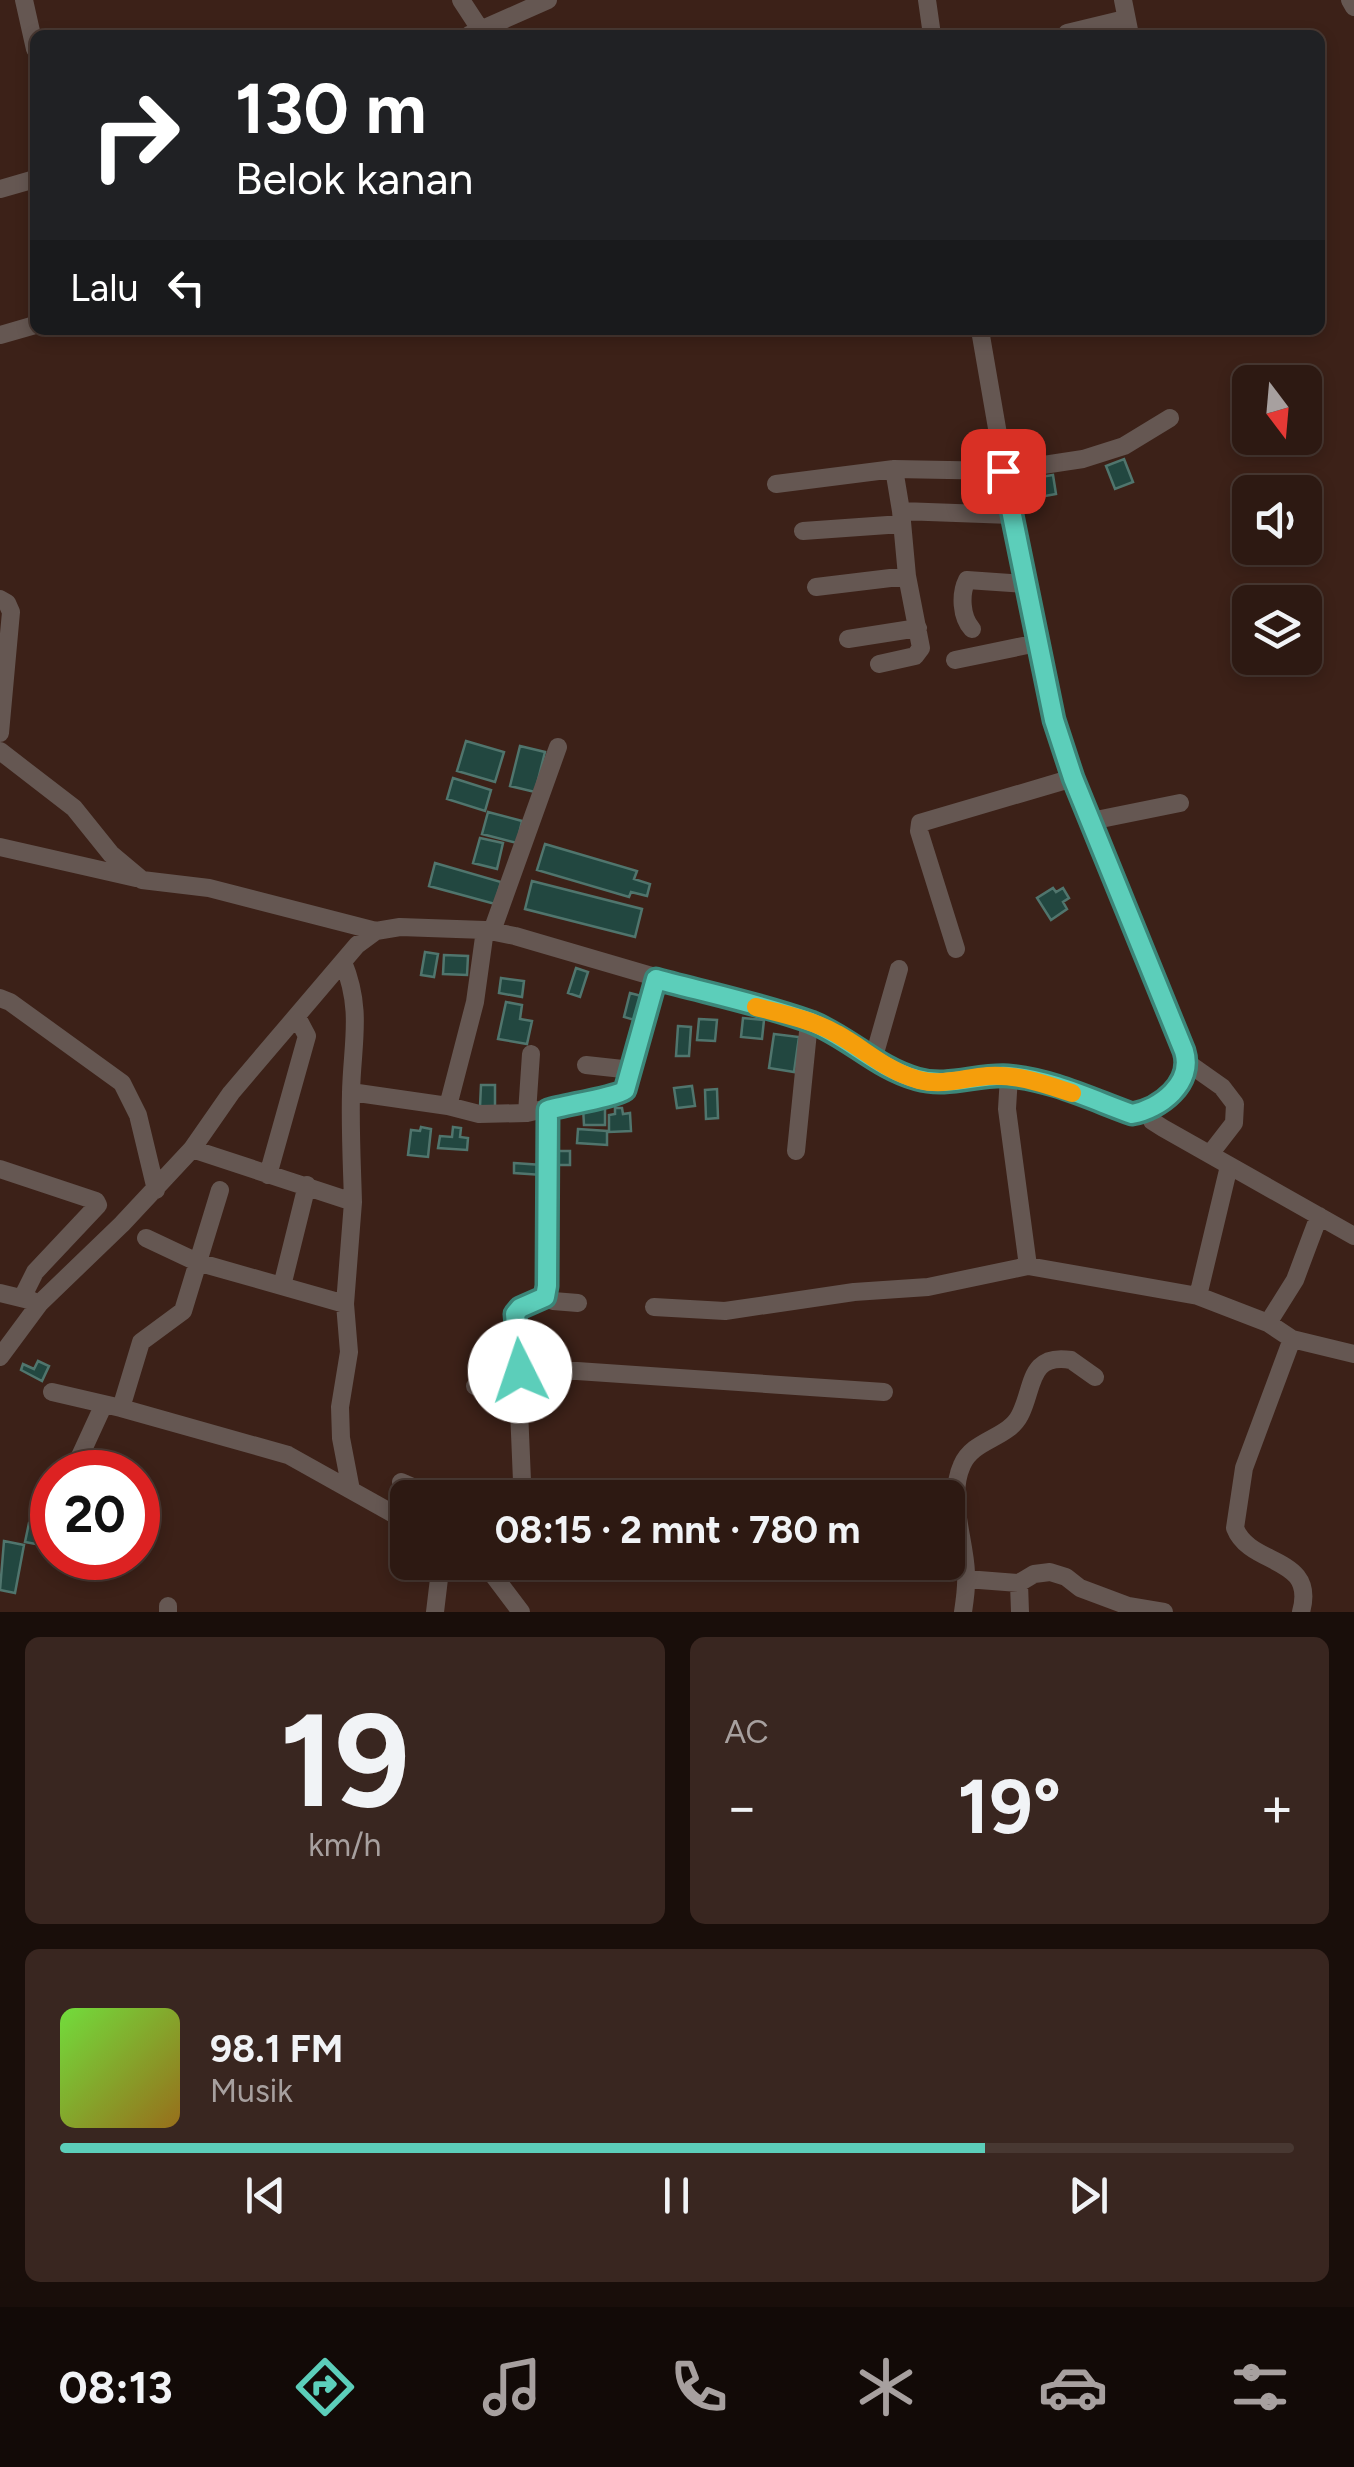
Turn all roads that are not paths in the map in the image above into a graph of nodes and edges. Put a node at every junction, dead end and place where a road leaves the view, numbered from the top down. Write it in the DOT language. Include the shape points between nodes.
graph roads {
  1 [pos="24,0"];
  2 [pos="461,0"];
  3 [pos="548,0"];
  4 [pos="927,0"];
  5 [pos="1350,0"];
  6 [pos="1354,7"];
  7 [pos="1126,18"];
  8 [pos="31,30"];
  9 [pos="474,30"];
  10 [pos="480,30"];
  11 [pos="931,30"];
  12 [pos="1079,30"];
  13 [pos="30,180"];
  14 [pos="0,189"];
  15 [pos="30,326"];
  16 [pos="0,335"];
  17 [pos="981,335"];
  18 [pos="1170,418"];
  19 [pos="894,469"];
  20 [pos="1003,471"];
  21 [pos="776,484"];
  22 [pos="1011,514"];
  23 [pos="902,517"];
  24 [pos="803,532"];
  25 [pos="907,576"];
  26 [pos="1024,584"];
  27 [pos="816,587"];
  28 [pos="0,599"];
  29 [pos="918,628"];
  30 [pos="972,629"];
  31 [pos="848,639"];
  32 [pos="1037,643"];
  33 [pos="955,660"];
  34 [pos="879,664"];
  35 [pos="0,733"];
  36 [pos="558,746"];
  37 [pos="0,751"];
  38 [pos="1073,778"];
  39 [pos="1180,804"];
  40 [pos="1092,820"];
  41 [pos="0,847"];
  42 [pos="142,880"];
  43 [pos="376,930"];
  44 [pos="488,931"];
  45 [pos="956,949"];
  46 [pos="343,962"];
  47 [pos="899,969"];
  48 [pos="656,979"];
  49 [pos="0,998"];
  50 [pos="297,1017"];
  51 [pos="810,1022"];
  52 [pos="531,1054"];
  53 [pos="873,1060"];
  54 [pos="1188,1063"];
  55 [pos="586,1065"];
  56 [pos="632,1070"];
  57 [pos="1009,1076"];
  58 [pos="351,1092"];
  59 [pos="448,1106"];
  60 [pos="548,1110"];
  61 [pos="1148,1112"];
  62 [pos="527,1113"];
  63 [pos="192,1149"];
  64 [pos="796,1151"];
  65 [pos="1210,1154"];
  66 [pos="1230,1166"];
  67 [pos="0,1170"];
  68 [pos="268,1175"];
  69 [pos="308,1185"];
  70 [pos="156,1190"];
  71 [pos="220,1190"];
  72 [pos="352,1202"];
  73 [pos="1319,1216"];
  74 [pos="1354,1236"];
  75 [pos="146,1238"];
  76 [pos="197,1262"];
  77 [pos="1028,1266"];
  78 [pos="282,1286"];
  79 [pos="0,1293"];
  80 [pos="1198,1296"];
  81 [pos="545,1297"];
  82 [pos="31,1300"];
  83 [pos="345,1304"];
  84 [pos="578,1304"];
  85 [pos="654,1307"];
  86 [pos="1268,1324"];
  87 [pos="1292,1338"];
  88 [pos="1354,1354"];
  89 [pos="0,1356"];
  90 [pos="520,1378"];
  91 [pos="1095,1378"];
  92 [pos="474,1386"];
  93 [pos="52,1392"];
  94 [pos="884,1392"];
  95 [pos="112,1406"];
  96 [pos="85,1450"];
  97 [pos="522,1480"];
  98 [pos="350,1490"];
  99 [pos="390,1512"];
  100 [pos="966,1579"];
  101 [pos="440,1580"];
  102 [pos="497,1580"];
  103 [pos="1019,1583"];
  104 [pos="436,1612"];
  105 [pos="520,1612"];
  106 [pos="964,1612"];
  107 [pos="1020,1612"];
  108 [pos="1164,1612"];
  109 [pos="1301,1612"];
  1 -- 8 [label="street"];
  2 -- 9 [label="street"];
  3 -- 10 [label="street"];
  4 -- 11 [label="street"];
  5 -- 6 [label="street"];
  7 -- 12 [label="street"];
  13 -- 14 [label="street"];
  15 -- 16 [label="street"];
  17 -- 20 [label="street"];
  18 -- 20 [label="street" via="1106,454"];
  19 -- 20 [label="street"];
  19 -- 21 [label="street"];
  19 -- 23 [label="street"];
  20 -- 22 [label="street"];
  22 -- 23 [label="street"];
  22 -- 26 [label="street"];
  23 -- 24 [label="street"];
  23 -- 25 [label="street"];
  25 -- 27 [label="street"];
  25 -- 29 [label="street"];
  26 -- 30 [label="street" via="967,580 962,600"];
  26 -- 32 [label="street"];
  28 -- 35 [label="street" via="11,612"];
  29 -- 31 [label="street"];
  29 -- 34 [label="street" via="920,653"];
  32 -- 33 [label="street"];
  32 -- 38 [label="street"];
  36 -- 44 [label="street"];
  37 -- 42 [label="street" via="74,808 110,854"];
  38 -- 40 [label="street"];
  38 -- 45 [label="street" via="920,823"];
  39 -- 40 [label="street"];
  40 -- 54 [label="street"];
  41 -- 42 [label="street"];
  42 -- 43 [label="street" via="209,888"];
  43 -- 44 [label="street"];
  43 -- 46 [label="street"];
  44 -- 48 [label="street"];
  44 -- 59 [label="street"];
  46 -- 50 [label="street"];
  46 -- 58 [label="street" via="357,1014"];
  47 -- 53 [label="street"];
  48 -- 51 [label="street"];
  48 -- 56 [label="street"];
  49 -- 70 [label="street" via="122,1083 138,1115"];
  50 -- 63 [label="street"];
  50 -- 68 [label="street" via="307,1036"];
  51 -- 53 [label="street"];
  51 -- 64 [label="street"];
  52 -- 62 [label="street"];
  53 -- 57 [label="street" via="923,1081"];
  54 -- 61 [label="street" via="1183,1078"];
  54 -- 65 [label="street" via="1235,1104 1234,1123"];
  55 -- 56 [label="street"];
  56 -- 60 [label="street" via="619,1096"];
  57 -- 61 [label="street" via="1132,1114"];
  57 -- 77 [label="street" via="1007,1109"];
  58 -- 59 [label="street"];
  58 -- 72 [label="street"];
  59 -- 62 [label="street" via="479,1114"];
  60 -- 62 [label="street"];
  60 -- 81 [label="street"];
  61 -- 65 [label="street" via="1152,1121"];
  63 -- 68 [label="street"];
  63 -- 70 [label="street"];
  65 -- 66 [label="street"];
  66 -- 73 [label="street"];
  66 -- 80 [label="street"];
  67 -- 82 [label="street" via="98,1204 35,1272"];
  68 -- 69 [label="street"];
  69 -- 72 [label="street"];
  69 -- 78 [label="street"];
  70 -- 82 [label="street"];
  71 -- 76 [label="street"];
  72 -- 83 [label="street"];
  73 -- 74 [label="street"];
  73 -- 86 [label="street" via="1295,1280"];
  75 -- 76 [label="street"];
  76 -- 78 [label="street"];
  76 -- 95 [label="street" via="183,1312 142,1342"];
  77 -- 80 [label="street"];
  77 -- 85 [label="street" via="908,1289 725,1311"];
  78 -- 83 [label="street"];
  79 -- 82 [label="street"];
  80 -- 86 [label="street"];
  81 -- 84 [label="street"];
  81 -- 90 [label="street" via="515,1314"];
  82 -- 89 [label="street"];
  83 -- 98 [label="street" via="349,1352 340,1406"];
  86 -- 87 [label="street"];
  87 -- 88 [label="street"];
  87 -- 109 [label="street" via="1244,1468 1236,1528 1249,1546 1296,1575 1304,1591"];
  90 -- 92 [label="street"];
  90 -- 94 [label="street" via="577,1372"];
  90 -- 97 [label="street"];
  91 -- 100 [label="street" via="1071,1360 1036,1370 1011,1428 974,1449 962,1465 956,1498"];
  93 -- 95 [label="street"];
  95 -- 96 [label="street"];
  95 -- 98 [label="street" via="288,1455"];
  98 -- 99 [label="street"];
  100 -- 103 [label="street"];
  100 -- 106 [label="street"];
  101 -- 104 [label="street"];
  102 -- 105 [label="street"];
  103 -- 107 [label="street"];
  103 -- 108 [label="street" via="1050,1572 1128,1606"];
}
